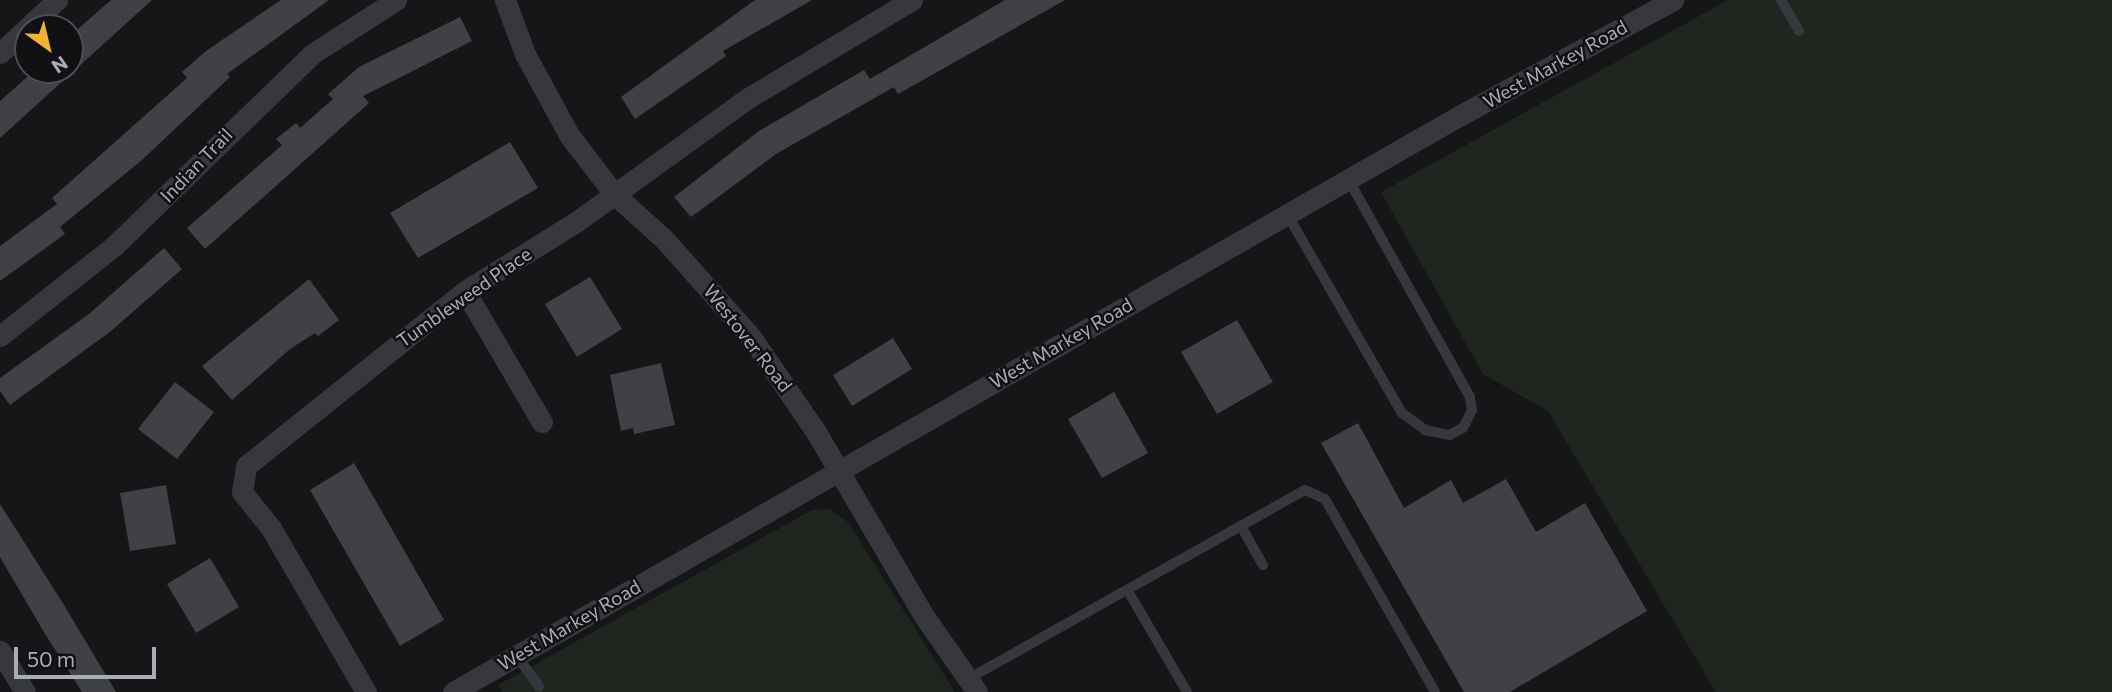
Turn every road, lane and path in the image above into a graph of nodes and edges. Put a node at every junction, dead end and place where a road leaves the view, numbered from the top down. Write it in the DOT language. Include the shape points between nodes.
graph roads {
  1 [pos="57,0"];
  2 [pos="396,0"];
  3 [pos="505,0"];
  4 [pos="912,0"];
  5 [pos="1673,0"];
  6 [pos="1781,0"];
  7 [pos="1799,31"];
  8 [pos="0,53"];
  9 [pos="1348,179"];
  10 [pos="615,195"];
  11 [pos="1287,214"];
  12 [pos="465,291"];
  13 [pos="0,336"];
  14 [pos="542,422"];
  15 [pos="838,470"];
  16 [pos="1241,526"];
  17 [pos="1263,565"];
  18 [pos="1128,591"];
  19 [pos="0,651"];
  20 [pos="516,655"];
  21 [pos="973,685"];
  22 [pos="539,687"];
  23 [pos="25,692"];
  24 [pos="366,692"];
  25 [pos="453,692"];
  26 [pos="1186,692"];
  27 [pos="1435,692"];
  1 -- 8 [label="street"];
  2 -- 13 [label="street, Indian Trail" via="312,54 273,87 114,246"];
  3 -- 10 [label="street, Westover Road" via="545,96"];
  4 -- 10 [label="street, Tumbleweed Place" via="748,97"];
  5 -- 9 [label="street, West Markey Road"];
  6 -- 7 [label="lane"];
  9 -- 11 [label="street, West Markey Road"];
  9 -- 11 [label="lane" via="1469,397 1472,410 1463,428 1448,435 1425,430 1402,413"];
  10 -- 12 [label="street, Tumbleweed Place"];
  10 -- 15 [label="street, Westover Road" via="691,267 751,337"];
  11 -- 15 [label="street, West Markey Road"];
  12 -- 14 [label="street"];
  12 -- 24 [label="street, Tumbleweed Place" via="267,447 246,466 241,481 242,492 271,528"];
  15 -- 20 [label="street, West Markey Road"];
  15 -- 21 [label="street, Westover Road" via="924,616"];
  16 -- 17 [label="lane"];
  16 -- 18 [label="lane"];
  16 -- 27 [label="lane" via="1305,490 1325,499"];
  18 -- 21 [label="lane"];
  18 -- 26 [label="lane"];
  19 -- 23 [label="street"];
  20 -- 22 [label="lane"];
  20 -- 25 [label="street, West Markey Road"];
}
